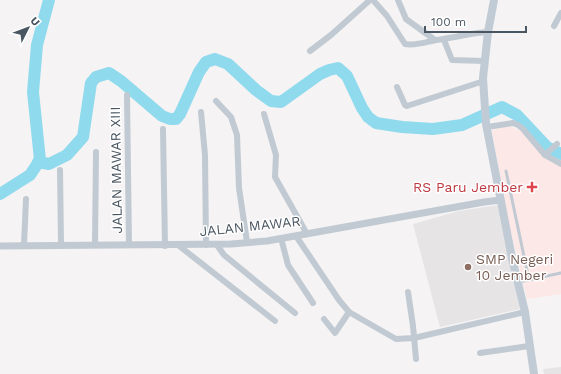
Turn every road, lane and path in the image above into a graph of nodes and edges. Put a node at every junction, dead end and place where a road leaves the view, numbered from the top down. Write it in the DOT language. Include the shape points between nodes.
graph roads {
  1 [pos="370,0"];
  2 [pos="373,0"];
  3 [pos="398,0"];
  4 [pos="494,0"];
  5 [pos="561,13"];
  6 [pos="554,26"];
  7 [pos="488,32"];
  8 [pos="435,40"];
  9 [pos="444,40"];
  10 [pos="310,51"];
  11 [pos="485,60"];
  12 [pos="484,81"];
  13 [pos="397,87"];
  14 [pos="127,95"];
  15 [pos="216,101"];
  16 [pos="201,112"];
  17 [pos="264,114"];
  18 [pos="486,125"];
  19 [pos="163,129"];
  20 [pos="557,144"];
  21 [pos="96,152"];
  22 [pos="546,154"];
  23 [pos="561,164"];
  24 [pos="60,170"];
  25 [pos="506,171"];
  26 [pos="26,198"];
  27 [pos="501,200"];
  28 [pos="307,234"];
  29 [pos="296,236"];
  30 [pos="281,238"];
  31 [pos="246,242"];
  32 [pos="24,245"];
  33 [pos="61,245"];
  34 [pos="96,245"];
  35 [pos="129,245"];
  36 [pos="178,245"];
  37 [pos="206,245"];
  38 [pos="217,245"];
  39 [pos="0,246"];
  40 [pos="165,246"];
  41 [pos="561,273"];
  42 [pos="529,280"];
  43 [pos="518,283"];
  44 [pos="408,292"];
  45 [pos="313,303"];
  46 [pos="349,312"];
  47 [pos="525,312"];
  48 [pos="294,313"];
  49 [pos="324,319"];
  50 [pos="275,321"];
  51 [pos="414,338"];
  52 [pos="529,346"];
  53 [pos="480,353"];
  54 [pos="416,359"];
  55 [pos="534,374"];
  1 -- 10 [label="street"];
  2 -- 8 [label="street" via="405,44 415,45"];
  3 -- 8 [label="street" via="406,19"];
  4 -- 7 [label="main road"];
  5 -- 6 [label="street"];
  7 -- 9 [label="street" via="468,33"];
  7 -- 11 [label="main road"];
  8 -- 9 [label="street"];
  9 -- 11 [label="street" via="452,60"];
  11 -- 12 [label="main road"];
  12 -- 13 [label="street" via="407,106"];
  12 -- 18 [label="main road"];
  14 -- 35 [label="street, JALAN MAWAR XIII"];
  15 -- 31 [label="street" via="231,117 237,135 239,188"];
  16 -- 37 [label="street" via="205,155"];
  17 -- 28 [label="street" via="276,155 275,177"];
  18 -- 22 [label="street" via="518,125"];
  18 -- 27 [label="main road"];
  19 -- 40 [label="street"];
  20 -- 22 [label="street"];
  21 -- 34 [label="street"];
  22 -- 23 [label="street"];
  24 -- 33 [label="street"];
  25 -- 42 [label="lane"];
  26 -- 32 [label="street"];
  27 -- 28 [label="street, JALAN MAWAR"];
  27 -- 43 [label="main road"];
  28 -- 29 [label="street, JALAN MAWAR"];
  29 -- 30 [label="street, JALAN MAWAR"];
  29 -- 46 [label="street"];
  30 -- 31 [label="street, JALAN MAWAR"];
  30 -- 45 [label="street" via="288,265"];
  31 -- 38 [label="street, JALAN MAWAR"];
  32 -- 33 [label="street, JALAN MAWAR"];
  32 -- 39 [label="street, JALAN MAWAR"];
  33 -- 34 [label="street, JALAN MAWAR"];
  34 -- 35 [label="street, JALAN MAWAR"];
  35 -- 40 [label="street, JALAN MAWAR"];
  36 -- 37 [label="street, JALAN MAWAR"];
  36 -- 40 [label="street, JALAN MAWAR"];
  36 -- 50 [label="street"];
  37 -- 38 [label="street, JALAN MAWAR"];
  38 -- 48 [label="street" via="224,255"];
  41 -- 42 [label="lane"];
  42 -- 43 [label="lane"];
  43 -- 47 [label="main road"];
  44 -- 51 [label="street"];
  46 -- 49 [label="street" via="335,333"];
  46 -- 51 [label="street" via="396,339"];
  47 -- 51 [label="street"];
  47 -- 52 [label="main road"];
  51 -- 54 [label="street"];
  52 -- 53 [label="street"];
  52 -- 55 [label="main road"];
}
